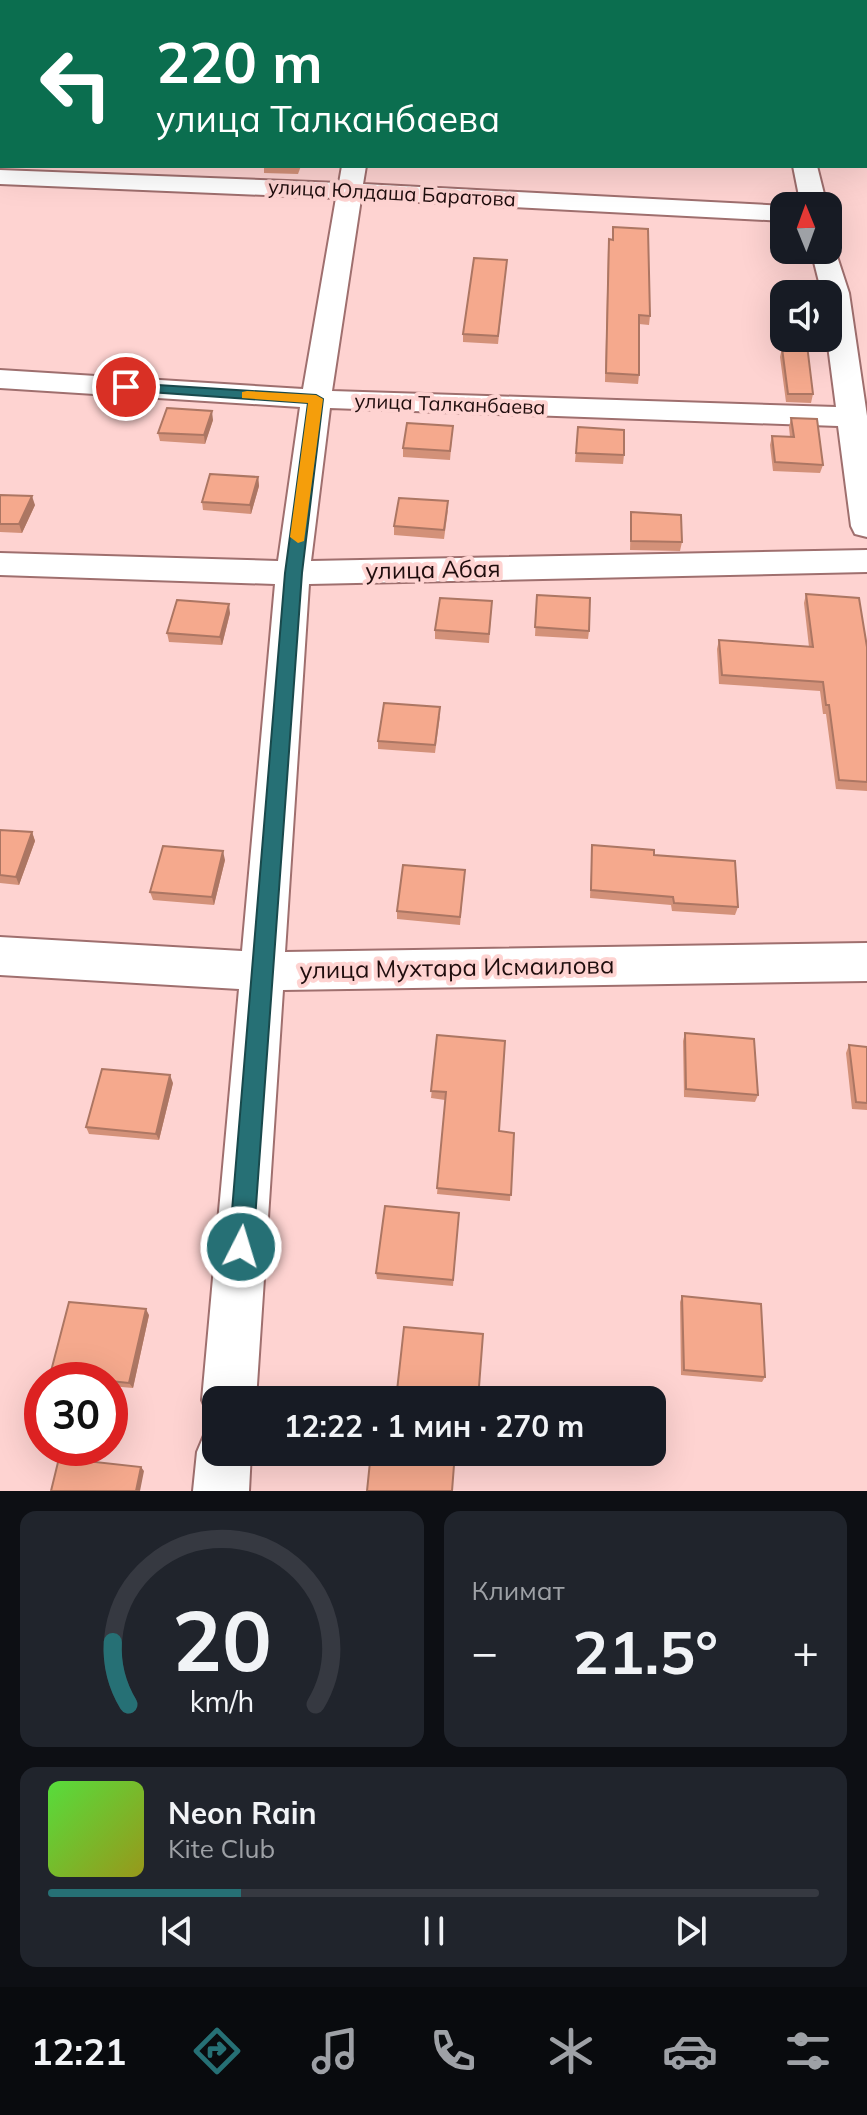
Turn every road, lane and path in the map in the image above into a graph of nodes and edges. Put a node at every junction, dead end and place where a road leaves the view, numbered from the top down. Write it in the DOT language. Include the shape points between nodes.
graph roads {
  1 [pos="805,168"];
  2 [pos="0,177"];
  3 [pos="352,178"];
  4 [pos="811,192"];
  5 [pos="770,212"];
  6 [pos="828,264"];
  7 [pos="0,379"];
  8 [pos="316,399"];
  9 [pos="852,417"];
  10 [pos="867,526"];
  11 [pos="867,561"];
  12 [pos="0,564"];
  13 [pos="293,573"];
  14 [pos="0,956"];
  15 [pos="867,962"];
  16 [pos="264,971"];
  17 [pos="230,1386"];
  18 [pos="223,1466"];
  19 [pos="221,1491"];
  1 -- 4 [label="street"];
  2 -- 3 [label="street, улица Юлдаша Баратова"];
  3 -- 5 [label="street, улица Юлдаша Баратова"];
  3 -- 8 [label="street"];
  6 -- 9 [label="street"];
  7 -- 8 [label="street, улица Талканбаева"];
  8 -- 9 [label="street, улица Талканбаева"];
  8 -- 13 [label="street"];
  9 -- 10 [label="street"];
  11 -- 13 [label="street, улица Абая"];
  12 -- 13 [label="street, улица Абая"];
  13 -- 16 [label="street"];
  14 -- 16 [label="street, улица Мухтара Исмаилова"];
  15 -- 16 [label="street, улица Мухтара Исмаилова"];
  16 -- 17 [label="street"];
  18 -- 19 [label="street"];
}
